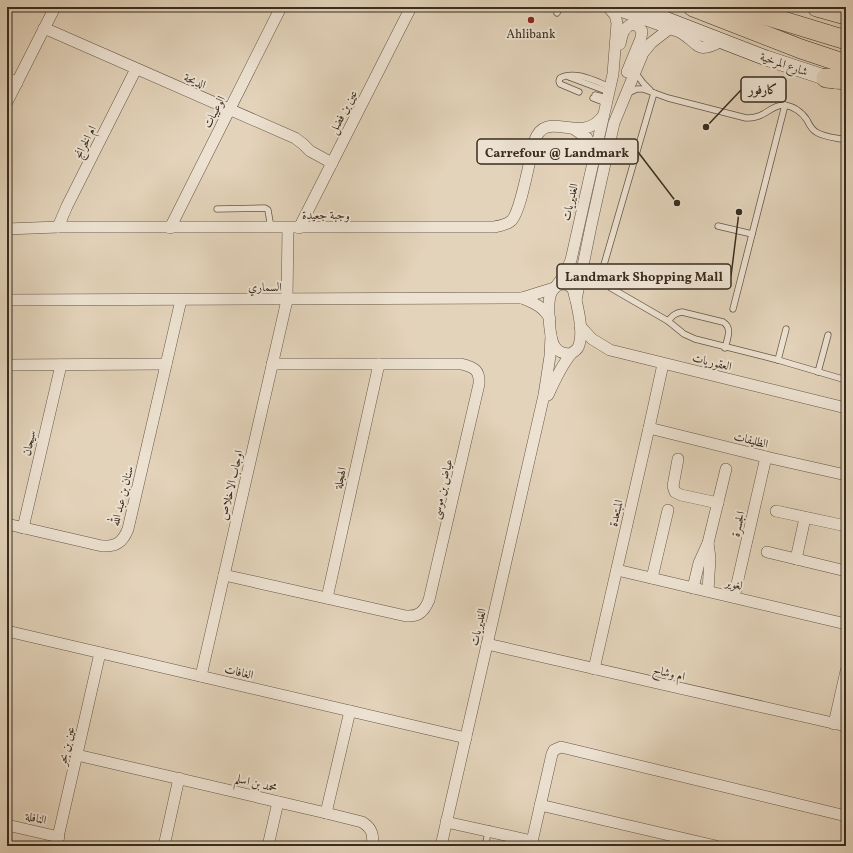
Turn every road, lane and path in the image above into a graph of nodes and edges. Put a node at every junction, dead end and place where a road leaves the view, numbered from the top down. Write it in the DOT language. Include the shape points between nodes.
graph roads {
  1 [pos="55,7"];
  2 [pos="281,7"];
  3 [pos="411,7"];
  4 [pos="608,7"];
  5 [pos="634,7"];
  6 [pos="693,7"];
  7 [pos="738,7"];
  8 [pos="817,7"];
  9 [pos="846,15"];
  10 [pos="44,28"];
  11 [pos="669,29"];
  12 [pos="843,41"];
  13 [pos="722,42"];
  14 [pos="846,64"];
  15 [pos="136,70"];
  16 [pos="635,72"];
  17 [pos="613,74"];
  18 [pos="826,78"];
  19 [pos="846,80"];
  20 [pos="12,81"];
  21 [pos="846,84"];
  22 [pos="579,92"];
  23 [pos="654,93"];
  24 [pos="627,94"];
  25 [pos="608,95"];
  26 [pos="594,96"];
  27 [pos="7,102"];
  28 [pos="785,105"];
  29 [pos="229,110"];
  30 [pos="603,116"];
  31 [pos="614,122"];
  32 [pos="574,129"];
  33 [pos="846,140"];
  34 [pos="594,153"];
  35 [pos="332,163"];
  36 [pos="217,209"];
  37 [pos="718,226"];
  38 [pos="58,228"];
  39 [pos="170,228"];
  40 [pos="271,228"];
  41 [pos="288,228"];
  42 [pos="299,228"];
  43 [pos="7,229"];
  44 [pos="752,234"];
  45 [pos="555,287"];
  46 [pos="522,298"];
  47 [pos="7,300"];
  48 [pos="180,300"];
  49 [pos="287,300"];
  50 [pos="576,300"];
  51 [pos="733,309"];
  52 [pos="550,319"];
  53 [pos="668,321"];
  54 [pos="580,326"];
  55 [pos="786,329"];
  56 [pos="828,335"];
  57 [pos="551,336"];
  58 [pos="725,348"];
  59 [pos="572,354"];
  60 [pos="778,360"];
  61 [pos="166,364"];
  62 [pos="272,364"];
  63 [pos="379,364"];
  64 [pos="663,364"];
  65 [pos="7,365"];
  66 [pos="61,365"];
  67 [pos="818,372"];
  68 [pos="846,380"];
  69 [pos="846,408"];
  70 [pos="539,414"];
  71 [pos="650,428"];
  72 [pos="766,457"];
  73 [pos="678,459"];
  74 [pos="726,469"];
  75 [pos="846,475"];
  76 [pos="718,503"];
  77 [pos="668,510"];
  78 [pos="776,511"];
  79 [pos="805,518"];
  80 [pos="7,524"];
  81 [pos="846,526"];
  82 [pos="23,528"];
  83 [pos="708,543"];
  84 [pos="767,552"];
  85 [pos="796,559"];
  86 [pos="617,570"];
  87 [pos="846,571"];
  88 [pos="224,574"];
  89 [pos="652,578"];
  90 [pos="693,588"];
  91 [pos="708,591"];
  92 [pos="734,597"];
  93 [pos="327,598"];
  94 [pos="846,624"];
  95 [pos="7,631"];
  96 [pos="487,644"];
  97 [pos="100,653"];
  98 [pos="594,669"];
  99 [pos="846,671"];
  100 [pos="201,676"];
  101 [pos="350,711"];
  102 [pos="834,724"];
  103 [pos="846,726"];
  104 [pos="466,738"];
  105 [pos="77,755"];
  106 [pos="180,778"];
  107 [pos="278,802"];
  108 [pos="540,805"];
  109 [pos="326,813"];
  110 [pos="846,816"];
  111 [pos="447,820"];
  112 [pos="7,825"];
  113 [pos="489,829"];
  114 [pos="58,841"];
  115 [pos="532,841"];
  116 [pos="164,846"];
  117 [pos="268,846"];
  118 [pos="372,846"];
  119 [pos="441,846"];
  120 [pos="485,846"];
  121 [pos="716,846"];
  1 -- 10 [label="street"];
  2 -- 29 [label="street, الوعيبات"];
  3 -- 35 [label="street, عين بن فضل"];
  4 -- 11 [label="street"];
  4 -- 17 [label="street, الغديريات" via="615,15 617,23"];
  5 -- 13 [label="main road, شارع المرخية"];
  6 -- 14 [label="highway"];
  7 -- 12 [label="highway"];
  8 -- 9 [label="highway"];
  10 -- 15 [label="street, الديحة"];
  10 -- 20 [label="street"];
  11 -- 13 [label="street" via="686,36 700,48 712,47"];
  11 -- 16 [label="street, الغديريات" via="643,53"];
  13 -- 18 [label="main road, شارع المرخية"];
  15 -- 29 [label="street, الديحة"];
  15 -- 38 [label="street, ام الخرانج"];
  16 -- 23 [label="lane" via="643,84"];
  16 -- 24 [label="street, الغديريات"];
  17 -- 25 [label="street, الغديريات"];
  17 -- 31 [label="street, الغديريات" via="627,26 638,26 642,31 641,38 623,83"];
  18 -- 19 [label="highway"];
  18 -- 21 [label="main road, شارع المرخية"];
  20 -- 27 [label="street"];
  22 -- 25 [label="lane" via="558,81 565,76 577,76"];
  23 -- 24 [label="lane" via="637,89"];
  23 -- 28 [label="lane" via="746,118 758,117 778,105"];
  23 -- 53 [label="lane" via="604,262 603,274 611,288"];
  24 -- 31 [label="street, الغديريات"];
  25 -- 26 [label="lane"];
  25 -- 30 [label="street, الغديريات"];
  28 -- 33 [label="lane" via="796,109 817,134"];
  28 -- 44 [label="lane"];
  29 -- 35 [label="street, الديحة" via="299,141 310,151"];
  29 -- 39 [label="street, الوعيبات"];
  30 -- 32 [label="street, وجبة جعيدة" via="588,128"];
  30 -- 34 [label="street, الغديريات"];
  31 -- 50 [label="street, الغديريات"];
  32 -- 34 [label="street" via="587,138"];
  32 -- 42 [label="street, وجبة جعيدة" via="551,126 538,132 518,211 506,224 494,227"];
  34 -- 45 [label="street, الغديريات" via="571,260"];
  35 -- 42 [label="street, عين بن فضل"];
  36 -- 40 [label="lane" via="264,208 268,210"];
  37 -- 44 [label="lane"];
  38 -- 39 [label="street, وجبة جعيدة"];
  38 -- 43 [label="street, وجبة جعيدة"];
  39 -- 40 [label="street, وجبة جعيدة"];
  40 -- 41 [label="street, وجبة جعيدة"];
  41 -- 42 [label="street, وجبة جعيدة"];
  41 -- 49 [label="street, اوجاب الاخلاص"];
  44 -- 51 [label="lane"];
  45 -- 46 [label="street, السماري"];
  45 -- 50 [label="street" via="566,284 570,286"];
  45 -- 52 [label="street, الغديريات" via="549,300"];
  46 -- 49 [label="street, السماري"];
  46 -- 52 [label="street, السماري" via="536,304"];
  47 -- 48 [label="street, السماري"];
  48 -- 49 [label="street, السماري"];
  48 -- 61 [label="street, سنان بن عبد الله"];
  49 -- 62 [label="street, اوجاب الاخلاص"];
  50 -- 54 [label="street, الغديريات"];
  52 -- 57 [label="street, الغديريات"];
  53 -- 58 [label="lane" via="689,337"];
  53 -- 58 [label="lane" via="671,316 682,312 723,322 729,331"];
  54 -- 59 [label="street, الغديريات" via="579,346"];
  54 -- 64 [label="street, العقوريات" via="592,340 610,350"];
  55 -- 60 [label="lane"];
  56 -- 67 [label="lane"];
  57 -- 59 [label="street" via="558,350"];
  57 -- 70 [label="street, الغديريات" via="548,376"];
  58 -- 60 [label="lane"];
  59 -- 70 [label="street, الغديريات" via="557,377"];
  60 -- 67 [label="lane"];
  61 -- 66 [label="street"];
  61 -- 82 [label="street, سنان بن عبد الله" via="124,538 111,547"];
  62 -- 63 [label="street, عياض بن موسى"];
  62 -- 88 [label="street, اوجاب الاخلاص"];
  63 -- 93 [label="street, الهجلة"];
  63 -- 93 [label="street, عياض بن موسى" via="470,366 476,370 479,384 446,532 426,607 420,614 406,616"];
  64 -- 69 [label="street, العقوريات"];
  64 -- 71 [label="street, المبتعدة"];
  65 -- 66 [label="street"];
  66 -- 82 [label="street, سيحان"];
  67 -- 68 [label="lane"];
  70 -- 96 [label="street, الغديريات"];
  71 -- 72 [label="street, الظليفات"];
  71 -- 86 [label="street, المبتعدة"];
  72 -- 75 [label="street, الظليفات"];
  72 -- 92 [label="street, الجسرة"];
  73 -- 76 [label="street" via="673,486 675,492"];
  74 -- 76 [label="street"];
  76 -- 83 [label="street"];
  77 -- 89 [label="street"];
  78 -- 79 [label="street"];
  79 -- 81 [label="street"];
  79 -- 85 [label="street"];
  80 -- 82 [label="street, سنان بن عبد الله"];
  83 -- 90 [label="street" via="699,563"];
  83 -- 91 [label="street"];
  84 -- 85 [label="street"];
  85 -- 87 [label="street"];
  86 -- 89 [label="street, لغوير"];
  86 -- 98 [label="street, المبتعدة"];
  88 -- 93 [label="street, عياض بن موسى"];
  88 -- 100 [label="street, اوجاب الاخلاص"];
  89 -- 90 [label="street, لغوير"];
  90 -- 91 [label="street, لغوير"];
  91 -- 92 [label="street, لغوير"];
  92 -- 94 [label="street, لغوير"];
  95 -- 97 [label="street, الغافات"];
  96 -- 98 [label="street, ام وشاح"];
  96 -- 104 [label="street, الغديريات"];
  97 -- 100 [label="street, الغافات"];
  97 -- 105 [label="street, عين بن بحر"];
  98 -- 102 [label="street, ام وشاح"];
  99 -- 102 [label="street"];
  100 -- 101 [label="street, الغافات"];
  101 -- 104 [label="street, الغافات"];
  101 -- 109 [label="street"];
  102 -- 103 [label="street, ام وشاح"];
  104 -- 111 [label="street, الغديريات"];
  105 -- 106 [label="street, محمد بن اسلم"];
  105 -- 114 [label="street, عين بن بحر"];
  106 -- 107 [label="street, محمد بن اسلم"];
  106 -- 116 [label="street"];
  107 -- 109 [label="street, محمد بن اسلم"];
  107 -- 117 [label="street"];
  108 -- 110 [label="street" via="552,754 561,747"];
  108 -- 115 [label="street"];
  108 -- 121 [label="street"];
  109 -- 118 [label="street, محمد بن اسلم" via="367,825 373,835"];
  111 -- 113 [label="street"];
  111 -- 119 [label="street, الغديريات"];
  112 -- 114 [label="street, النافلة"];
  113 -- 115 [label="street"];
  113 -- 120 [label="lane"];
}
